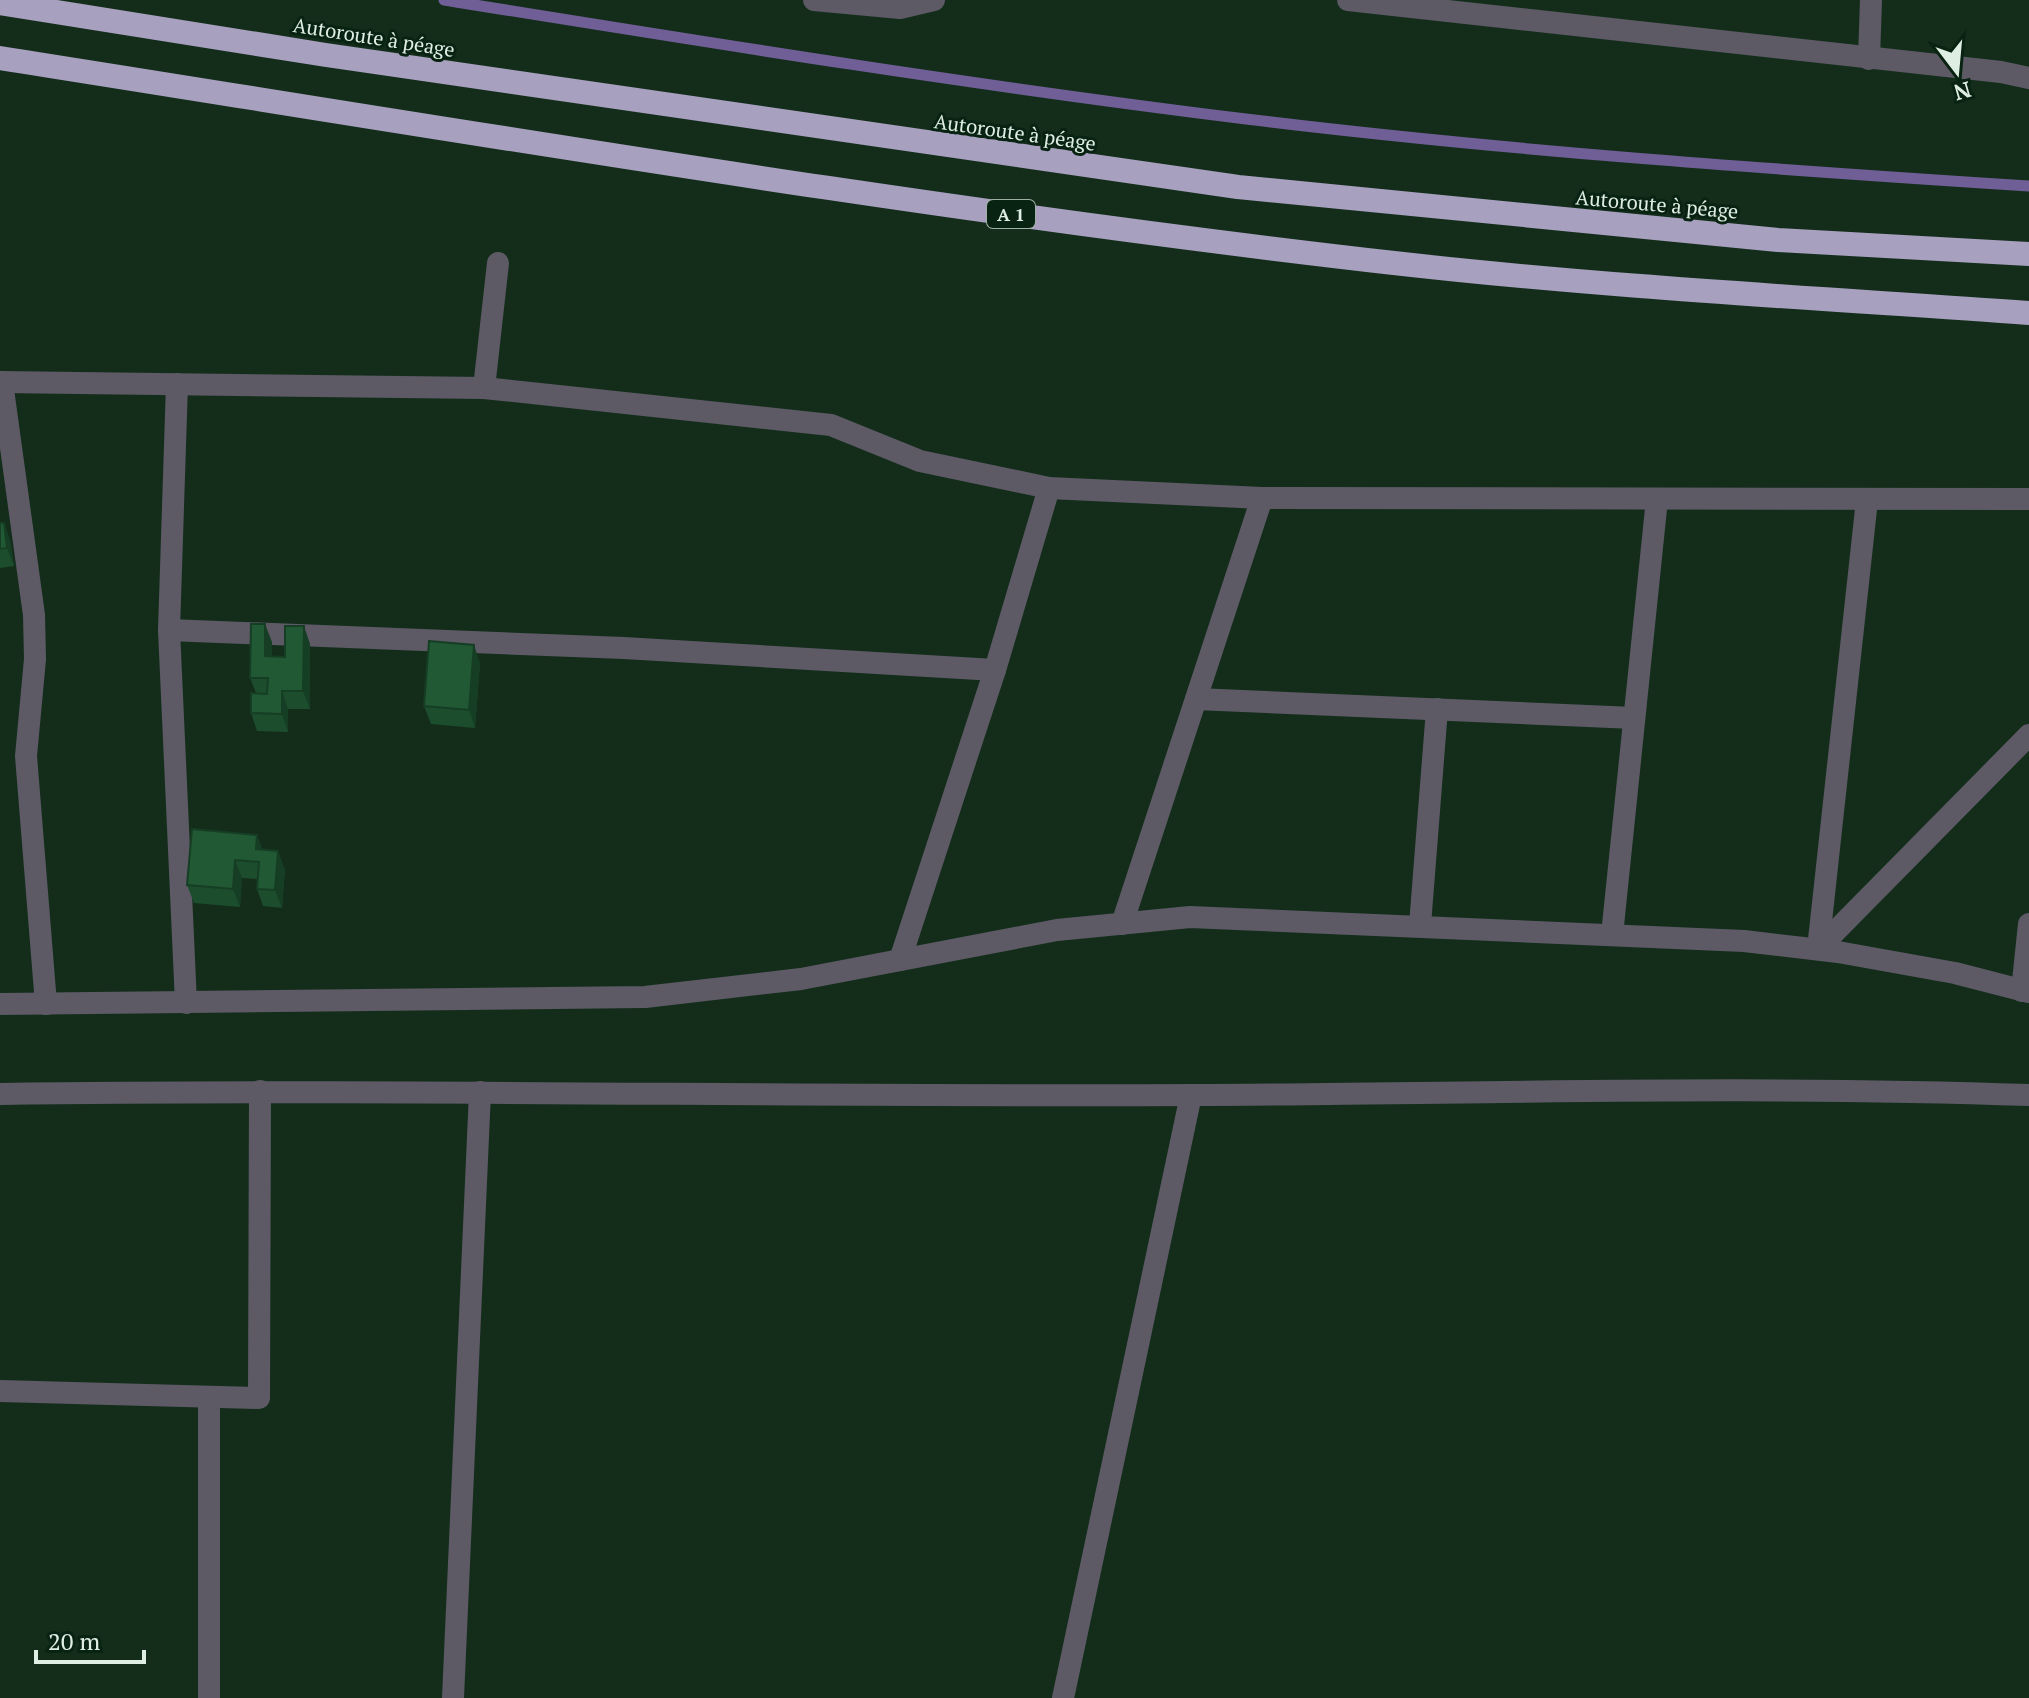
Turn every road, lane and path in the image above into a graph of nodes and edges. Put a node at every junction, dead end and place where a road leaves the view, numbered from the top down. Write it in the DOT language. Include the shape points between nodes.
graph roads {
  1 [pos="814,0"];
  2 [pos="934,0"];
  3 [pos="1348,0"];
  4 [pos="1871,0"];
  5 [pos="0,3"];
  6 [pos="0,58"];
  7 [pos="1869,59"];
  8 [pos="2029,78"];
  9 [pos="2029,254"];
  10 [pos="498,263"];
  11 [pos="2029,313"];
  12 [pos="1,382"];
  13 [pos="177,384"];
  14 [pos="484,388"];
  15 [pos="1049,488"];
  16 [pos="1262,498"];
  17 [pos="1657,499"];
  18 [pos="2029,499"];
  19 [pos="1867,500"];
  20 [pos="169,630"];
  21 [pos="995,670"];
  22 [pos="1196,699"];
  23 [pos="1437,709"];
  24 [pos="1634,718"];
  25 [pos="2029,735"];
  26 [pos="1122,924"];
  27 [pos="2029,924"];
  28 [pos="1420,925"];
  29 [pos="1612,935"];
  30 [pos="1818,949"];
  31 [pos="900,960"];
  32 [pos="2025,991"];
  33 [pos="186,1003"];
  34 [pos="0,1004"];
  35 [pos="46,1004"];
  36 [pos="260,1091"];
  37 [pos="480,1092"];
  38 [pos="0,1094"];
  39 [pos="1191,1095"];
  40 [pos="2029,1095"];
  41 [pos="0,1391"];
  42 [pos="209,1397"];
  43 [pos="209,1698"];
  44 [pos="453,1698"];
  45 [pos="1063,1698"];
  1 -- 2 [label="street" via="900,8"];
  3 -- 7 [label="street"];
  4 -- 7 [label="street"];
  5 -- 9 [label="highway, Autoroute à péage" via="1238,187 1778,240"];
  6 -- 11 [label="highway, A 1" via="1102,228 1632,285"];
  7 -- 8 [label="street"];
  10 -- 14 [label="street"];
  12 -- 13 [label="street"];
  12 -- 35 [label="street" via="34,615 26,756"];
  13 -- 14 [label="street"];
  13 -- 20 [label="street"];
  14 -- 15 [label="street" via="831,425 920,461"];
  15 -- 16 [label="street"];
  15 -- 21 [label="street"];
  16 -- 17 [label="street"];
  16 -- 22 [label="street"];
  17 -- 19 [label="street"];
  17 -- 24 [label="street"];
  18 -- 19 [label="street"];
  19 -- 30 [label="street"];
  20 -- 21 [label="street" via="624,648"];
  20 -- 33 [label="street"];
  21 -- 31 [label="street"];
  22 -- 23 [label="street"];
  22 -- 26 [label="street"];
  23 -- 24 [label="street"];
  23 -- 28 [label="street"];
  24 -- 29 [label="street"];
  25 -- 30 [label="street"];
  26 -- 28 [label="street" via="1190,917"];
  26 -- 31 [label="street" via="1057,930"];
  27 -- 32 [label="street"];
  28 -- 29 [label="street"];
  29 -- 30 [label="street"];
  30 -- 32 [label="street"];
  31 -- 33 [label="street" via="801,979 645,997"];
  33 -- 35 [label="street"];
  34 -- 35 [label="street"];
  36 -- 37 [label="street"];
  36 -- 38 [label="street"];
  36 -- 42 [label="street" via="259,1398"];
  37 -- 39 [label="street"];
  37 -- 44 [label="street"];
  39 -- 40 [label="street" via="1853,1089"];
  39 -- 45 [label="street"];
  41 -- 42 [label="street"];
  42 -- 43 [label="street"];
}
